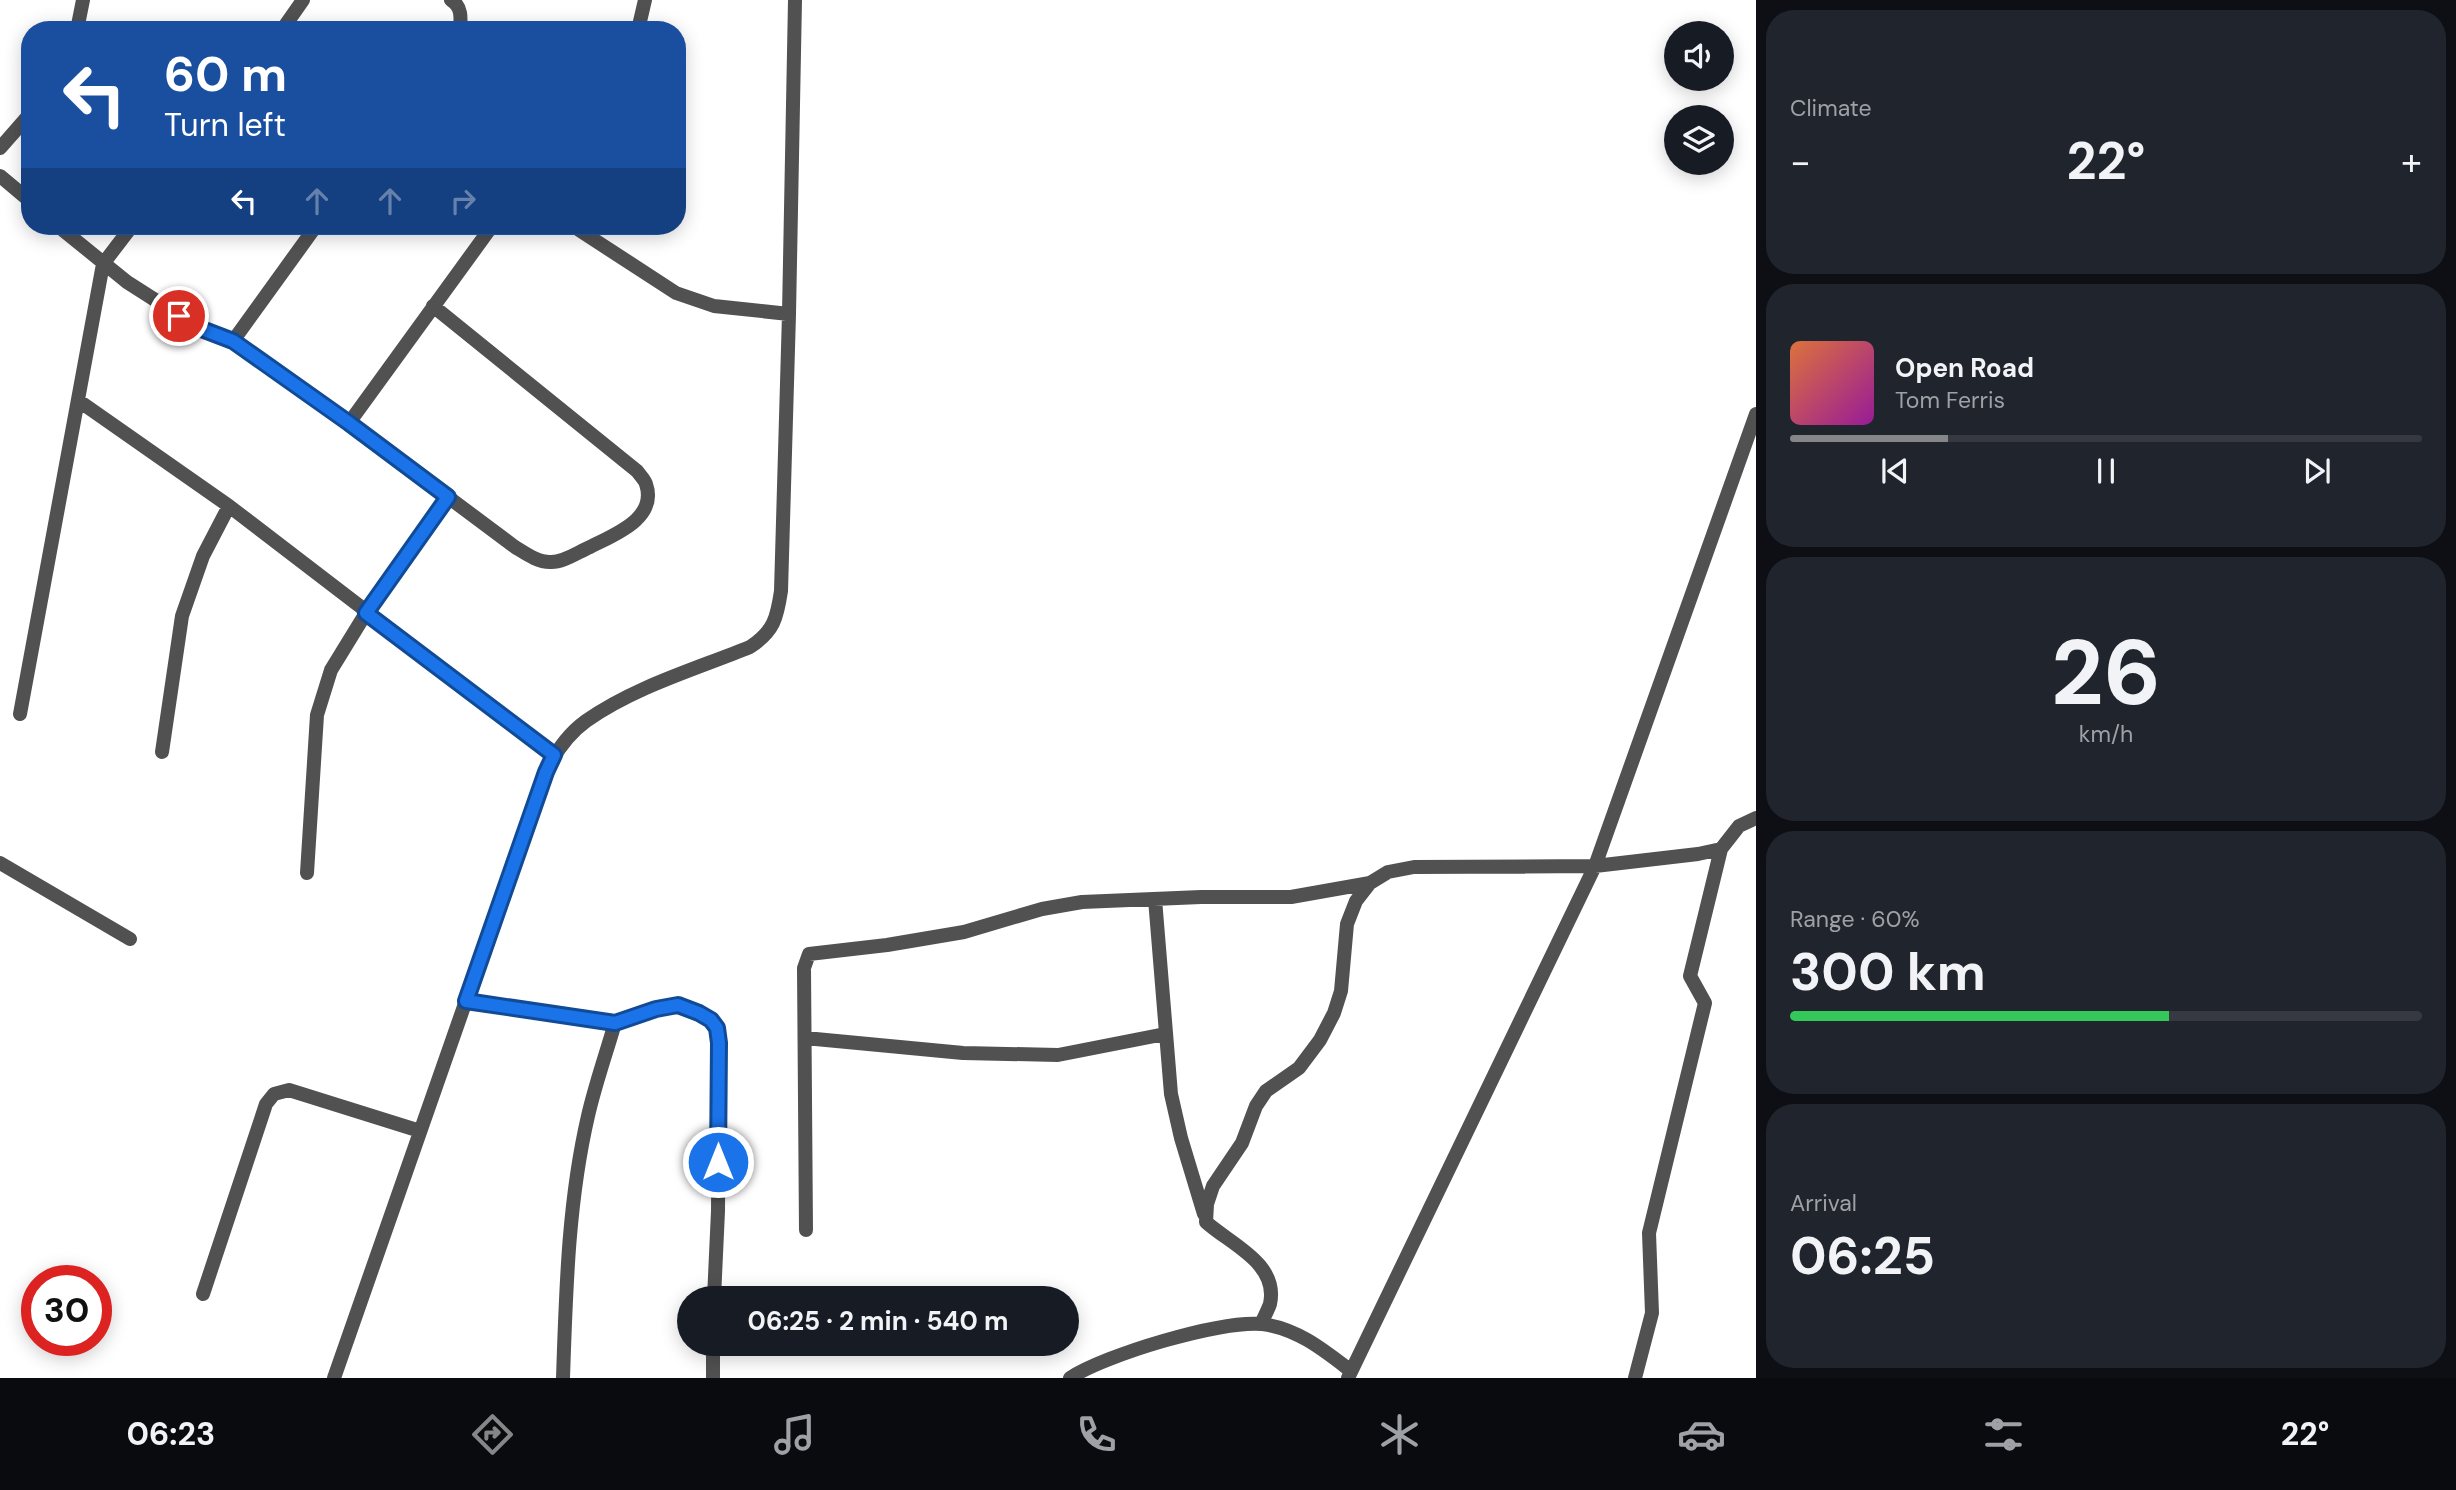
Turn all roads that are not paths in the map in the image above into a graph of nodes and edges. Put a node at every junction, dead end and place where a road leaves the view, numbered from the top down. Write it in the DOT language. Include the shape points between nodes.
graph roads {
  1 [pos="83,0"];
  2 [pos="303,0"];
  3 [pos="451,0"];
  4 [pos="645,0"];
  5 [pos="794,0"];
  6 [pos="79,21"];
  7 [pos="288,21"];
  8 [pos="461,21"];
  9 [pos="640,21"];
  10 [pos="21,124"];
  11 [pos="0,148"];
  12 [pos="0,176"];
  13 [pos="21,194"];
  14 [pos="69,235"];
  15 [pos="125,235"];
  16 [pos="310,235"];
  17 [pos="485,235"];
  18 [pos="587,235"];
  19 [pos="103,264"];
  20 [pos="433,306"];
  21 [pos="789,314"];
  22 [pos="233,341"];
  23 [pos="79,401"];
  24 [pos="1756,414"];
  25 [pos="349,423"];
  26 [pos="448,497"];
  27 [pos="229,506"];
  28 [pos="366,613"];
  29 [pos="20,714"];
  30 [pos="162,752"];
  31 [pos="554,755"];
  32 [pos="1756,818"];
  33 [pos="1721,849"];
  34 [pos="0,863"];
  35 [pos="1595,866"];
  36 [pos="307,873"];
  37 [pos="1370,883"];
  38 [pos="1155,899"];
  39 [pos="130,939"];
  40 [pos="466,1001"];
  41 [pos="615,1023"];
  42 [pos="1165,1034"];
  43 [pos="805,1038"];
  44 [pos="421,1131"];
  45 [pos="1206,1222"];
  46 [pos="806,1230"];
  47 [pos="714,1286"];
  48 [pos="203,1294"];
  49 [pos="1261,1324"];
  50 [pos="713,1356"];
  51 [pos="1350,1375"];
  52 [pos="334,1378"];
  53 [pos="562,1378"];
  54 [pos="713,1378"];
  55 [pos="1070,1378"];
  56 [pos="1635,1378"];
  1 -- 6 [label="street"];
  2 -- 7 [label="street"];
  3 -- 8 [label="street"];
  4 -- 9 [label="street"];
  5 -- 21 [label="street"];
  10 -- 11 [label="street"];
  12 -- 13 [label="street"];
  14 -- 19 [label="street"];
  15 -- 19 [label="street"];
  16 -- 22 [label="street"];
  17 -- 20 [label="street"];
  18 -- 21 [label="street" via="676,293 714,306"];
  19 -- 22 [label="street" via="199,328"];
  19 -- 23 [label="street"];
  20 -- 25 [label="street"];
  20 -- 26 [label="street" via="622,456 647,485 643,513 627,528 551,563 515,547"];
  21 -- 31 [label="street" via="781,591 773,626 750,647 648,688 586,721"];
  22 -- 25 [label="street"];
  23 -- 27 [label="street"];
  23 -- 29 [label="street"];
  24 -- 35 [label="street"];
  25 -- 26 [label="street"];
  26 -- 28 [label="street"];
  27 -- 28 [label="street"];
  27 -- 30 [label="street" via="203,556 182,616"];
  28 -- 31 [label="street"];
  28 -- 36 [label="street" via="331,670 317,715"];
  31 -- 40 [label="street"];
  32 -- 33 [label="street" via="1739,826"];
  33 -- 35 [label="street"];
  33 -- 56 [label="street" via="1690,976 1705,1003 1649,1233 1652,1314"];
  34 -- 39 [label="street"];
  35 -- 37 [label="street" via="1414,867 1388,872"];
  35 -- 51 [label="street"];
  37 -- 38 [label="street" via="1291,897"];
  37 -- 45 [label="street" via="1356,901 1347,925 1341,990 1334,1013 1299,1068 1266,1091 1256,1105 1242,1143 1213,1186"];
  38 -- 42 [label="street"];
  38 -- 43 [label="street" via="1082,902 964,932 812,953 804,968"];
  40 -- 41 [label="street"];
  40 -- 44 [label="street"];
  41 -- 47 [label="street" via="678,1005 711,1020 717,1028"];
  41 -- 53 [label="street" via="588,1116 577,1180 567,1262"];
  42 -- 43 [label="street" via="1058,1055 963,1053"];
  42 -- 45 [label="street" via="1171,1094"];
  43 -- 46 [label="street"];
  44 -- 48 [label="street" via="289,1090 274,1094 266,1104"];
  44 -- 52 [label="street"];
  45 -- 49 [label="street" via="1262,1266 1270,1284 1270,1302"];
  49 -- 51 [label="street" via="1293,1332 1318,1345"];
  49 -- 55 [label="street" via="1231,1326 1120,1354"];
  50 -- 54 [label="street"];
}
